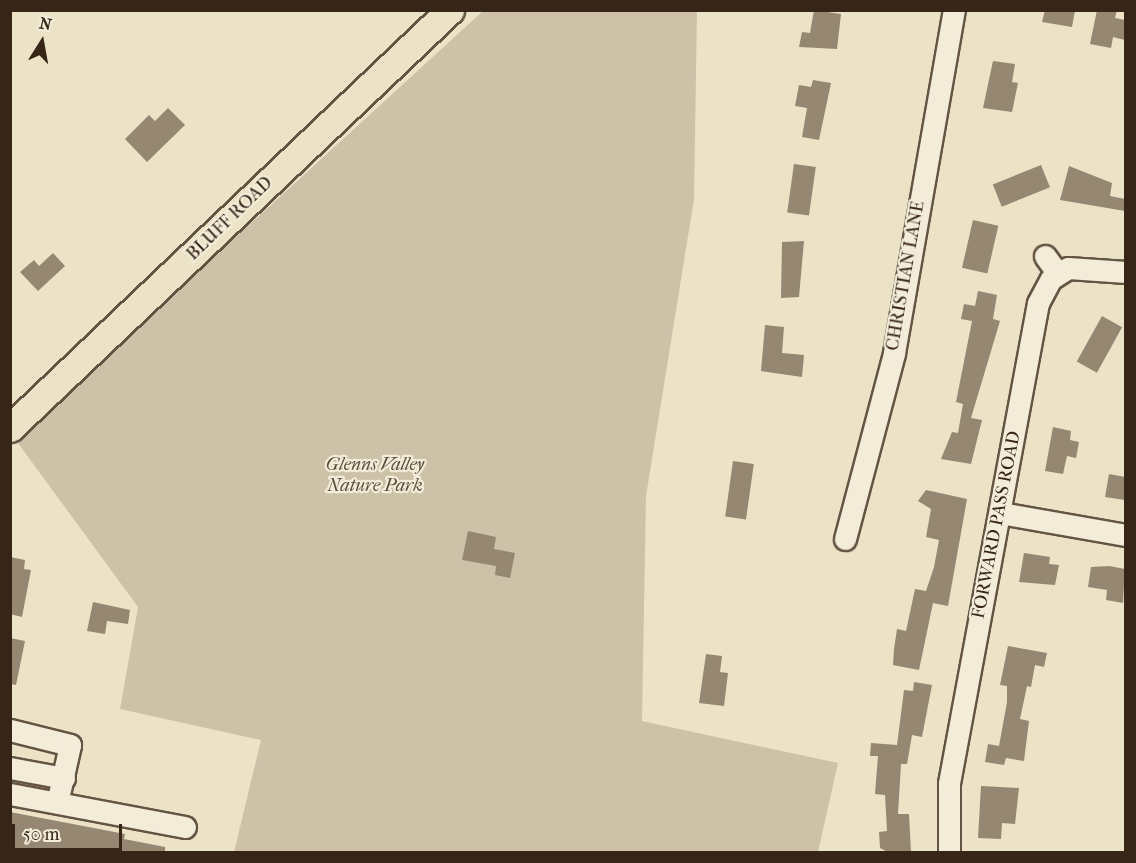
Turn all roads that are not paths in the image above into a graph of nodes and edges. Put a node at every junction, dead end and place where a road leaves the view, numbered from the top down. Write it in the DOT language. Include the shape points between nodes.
graph roads {
  1 [pos="450,10"];
  2 [pos="954,10"];
  3 [pos="1045,256"];
  4 [pos="1125,272"];
  5 [pos="1058,274"];
  6 [pos="10,428"];
  7 [pos="1000,513"];
  8 [pos="1125,535"];
  9 [pos="845,539"];
  10 [pos="10,730"];
  11 [pos="10,768"];
  12 [pos="65,773"];
  13 [pos="10,794"];
  14 [pos="57,803"];
  15 [pos="185,827"];
  16 [pos="949,852"];
  1 -- 6 [label="main road, BLUFF ROAD"];
  2 -- 9 [label="street, CHRISTIAN LANE" via="894,353"];
  3 -- 5 [label="street"];
  4 -- 5 [label="street" via="1082,265"];
  5 -- 7 [label="street, FORWARD PASS ROAD" via="1038,303"];
  7 -- 8 [label="street"];
  7 -- 16 [label="street, FORWARD PASS ROAD" via="949,783"];
  10 -- 12 [label="street" via="65,741 70,745"];
  11 -- 12 [label="street"];
  12 -- 14 [label="street"];
  13 -- 14 [label="street"];
  14 -- 15 [label="street"];
}
